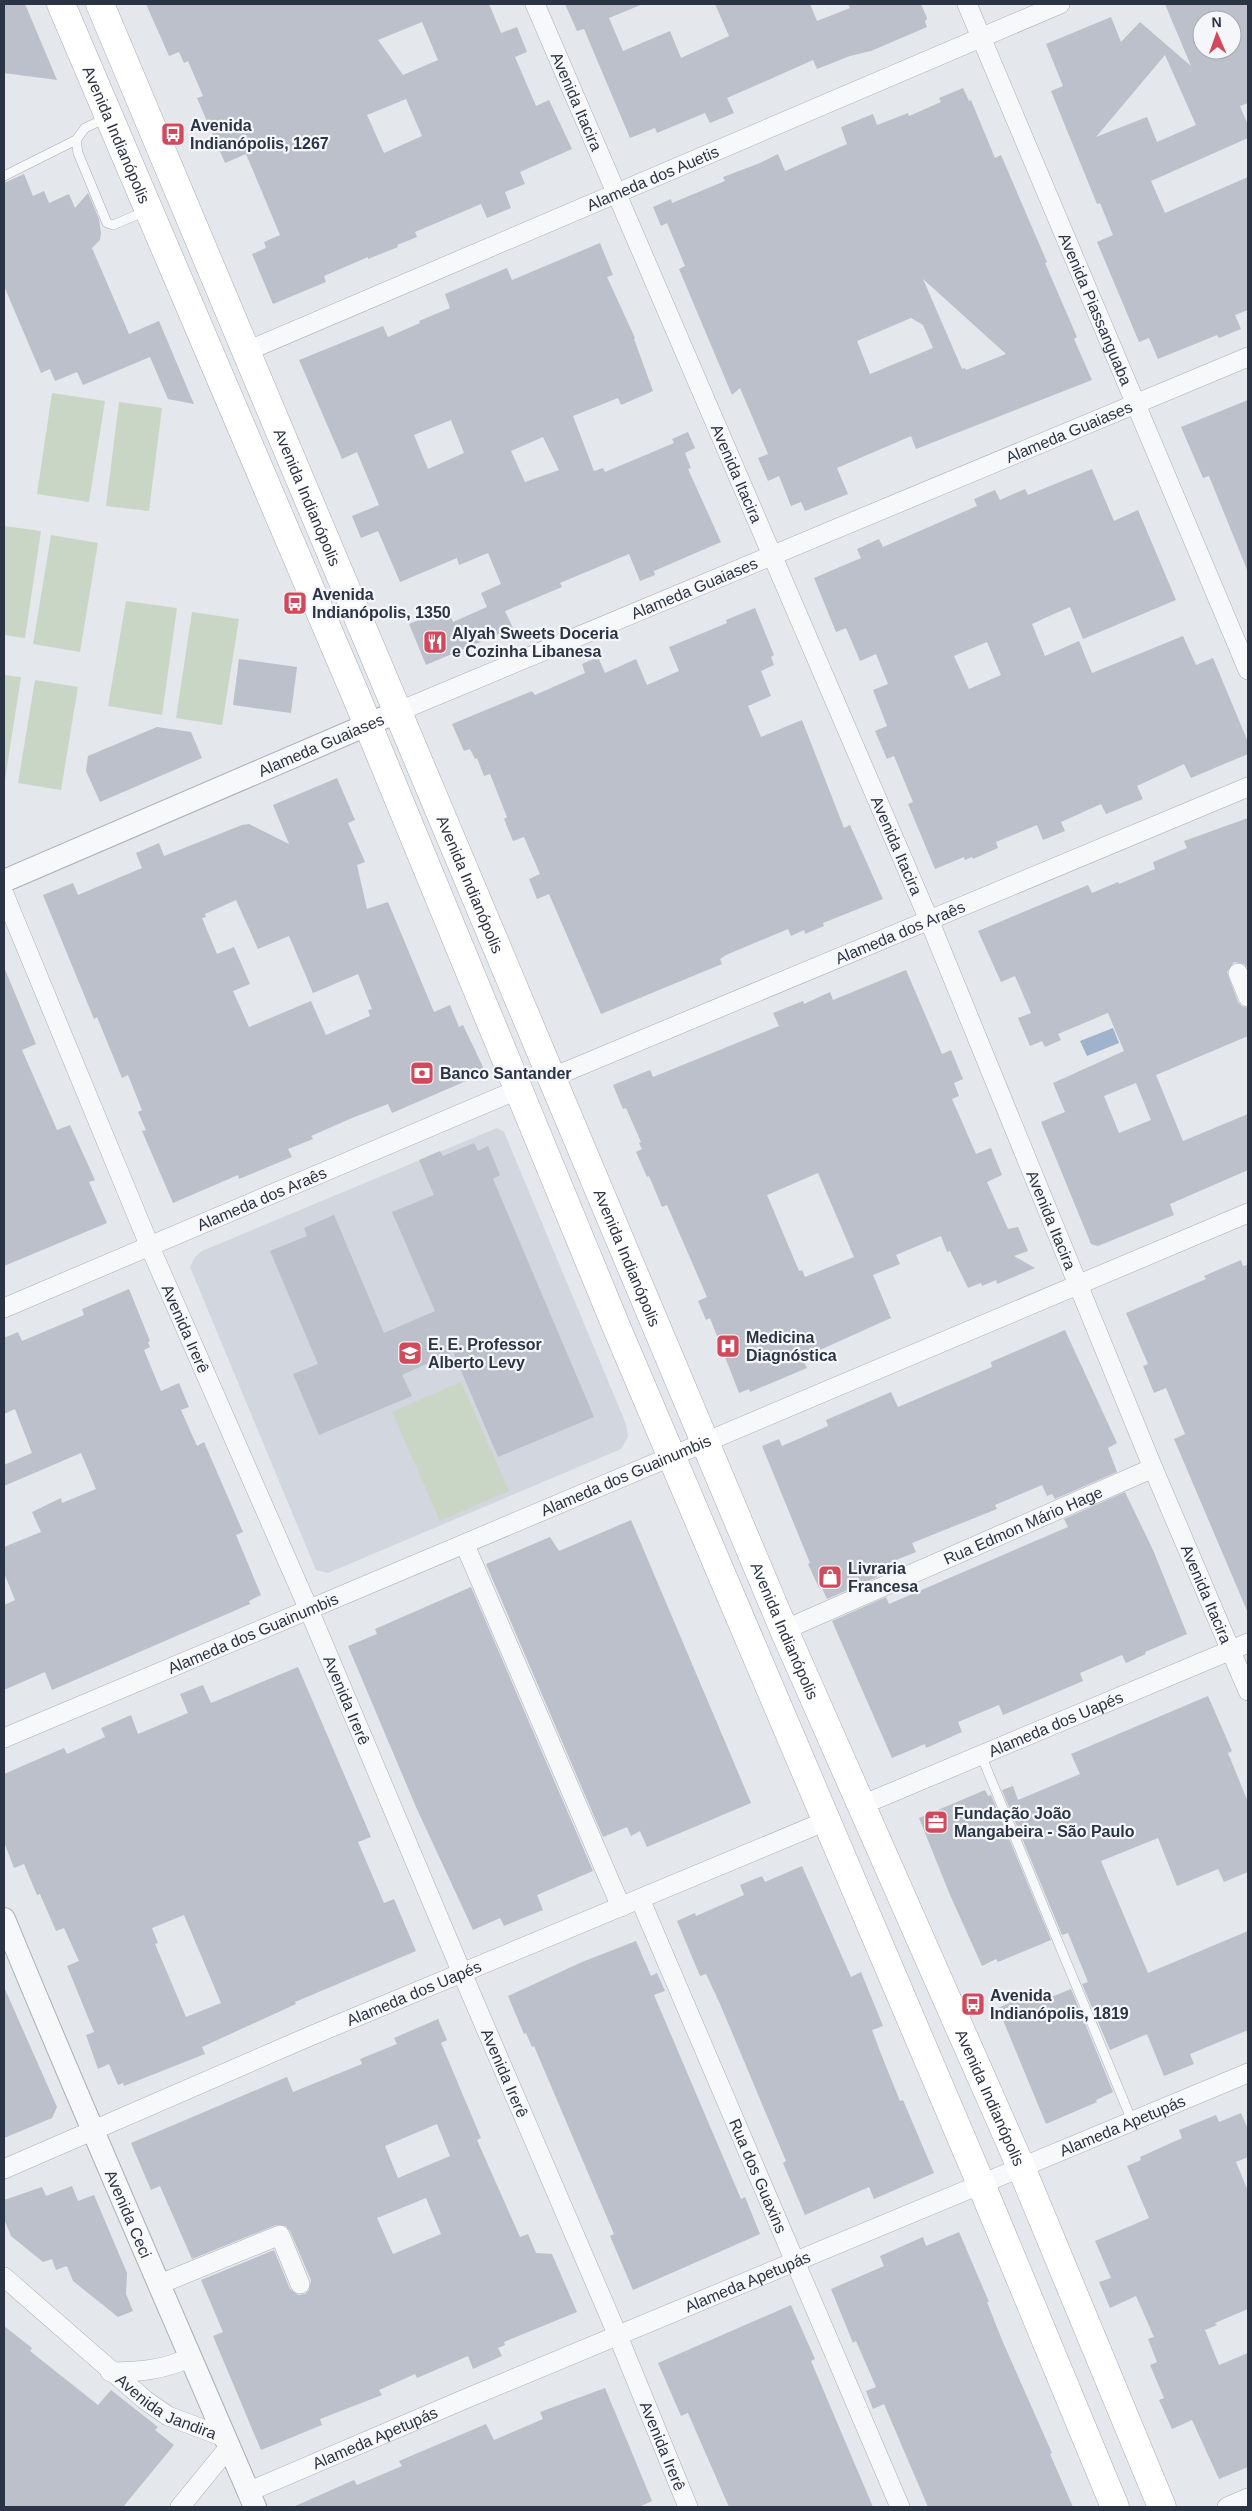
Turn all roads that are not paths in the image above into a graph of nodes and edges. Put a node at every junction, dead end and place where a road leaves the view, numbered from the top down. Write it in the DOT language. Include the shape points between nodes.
graph roads {
  1 [pos="61,4"];
  2 [pos="100,4"];
  3 [pos="535,4"];
  4 [pos="967,4"];
  5 [pos="1060,4"];
  6 [pos="980,36"];
  7 [pos="109,116"];
  8 [pos="76,140"];
  9 [pos="4,176"];
  10 [pos="617,191"];
  11 [pos="147,211"];
  12 [pos="247,351"];
  13 [pos="1248,357"];
  14 [pos="1137,403"];
  15 [pos="771,555"];
  16 [pos="1248,670"];
  17 [pos="397,712"];
  18 [pos="368,725"];
  19 [pos="1248,787"];
  20 [pos="4,880"];
  21 [pos="4,894"];
  22 [pos="928,920"];
  23 [pos="1238,973"];
  24 [pos="1248,996"];
  25 [pos="553,1077"];
  26 [pos="519,1089"];
  27 [pos="1248,1213"];
  28 [pos="150,1247"];
  29 [pos="1077,1284"];
  30 [pos="4,1308"];
  31 [pos="706,1441"];
  32 [pos="672,1454"];
  33 [pos="1153,1468"];
  34 [pos="465,1545"];
  35 [pos="309,1610"];
  36 [pos="784,1630"];
  37 [pos="1248,1643"];
  38 [pos="1231,1650"];
  39 [pos="1248,1691"];
  40 [pos="4,1738"];
  41 [pos="981,1755"];
  42 [pos="862,1805"];
  43 [pos="826,1821"];
  44 [pos="640,1899"];
  45 [pos="621,1907"];
  46 [pos="4,1918"];
  47 [pos="462,1973"];
  48 [pos="1248,2073"];
  49 [pos="1132,2121"];
  50 [pos="91,2132"];
  51 [pos="1021,2167"];
  52 [pos="4,2169"];
  53 [pos="981,2184"];
  54 [pos="795,2262"];
  55 [pos="4,2277"];
  56 [pos="160,2284"];
  57 [pos="300,2284"];
  58 [pos="618,2336"];
  59 [pos="189,2358"];
  60 [pos="110,2372"];
  61 [pos="226,2442"];
  62 [pos="1248,2498"];
  63 [pos="251,2500"];
  64 [pos="180,2507"];
  65 [pos="688,2507"];
  66 [pos="900,2507"];
  67 [pos="1115,2507"];
  68 [pos="1162,2507"];
  69 [pos="1228,2507"];
  1 -- 7 [label="main road, Avenida Indianópolis"];
  2 -- 12 [label="main road, Avenida Indianópolis"];
  3 -- 10 [label="street, Avenida Itacira"];
  4 -- 6 [label="street, Avenida Piassanguaba"];
  5 -- 6 [label="street, Alameda dos Auetis"];
  6 -- 10 [label="street, Alameda dos Auetis"];
  6 -- 14 [label="street, Avenida Piassanguaba"];
  7 -- 8 [label="lane" via="85,128"];
  7 -- 11 [label="main road, Avenida Indianópolis"];
  8 -- 9 [label="lane"];
  8 -- 11 [label="lane" via="78,153 107,223 113,225"];
  10 -- 12 [label="street, Alameda dos Auetis"];
  10 -- 15 [label="street, Avenida Itacira"];
  11 -- 18 [label="main road, Avenida Indianópolis"];
  12 -- 17 [label="main road, Avenida Indianópolis"];
  13 -- 14 [label="street, Alameda Guaiases"];
  14 -- 15 [label="street, Alameda Guaiases"];
  14 -- 16 [label="street, Avenida Piassanguaba"];
  15 -- 17 [label="street, Alameda Guaiases"];
  15 -- 22 [label="street, Avenida Itacira"];
  17 -- 18 [label="street, Alameda Guaiases"];
  17 -- 25 [label="main road, Avenida Indianópolis"];
  18 -- 20 [label="street, Alameda Guaiases"];
  18 -- 26 [label="main road, Avenida Indianópolis"];
  19 -- 22 [label="street, Alameda dos Araês"];
  21 -- 28 [label="street, Avenida Irerê"];
  22 -- 25 [label="street, Alameda dos Araês"];
  22 -- 29 [label="street, Avenida Itacira"];
  23 -- 24 [label="street"];
  25 -- 31 [label="main road, Avenida Indianópolis"];
  26 -- 28 [label="street, Alameda dos Araês"];
  26 -- 32 [label="main road, Avenida Indianópolis"];
  27 -- 29 [label="street, Alameda dos Guainumbis"];
  28 -- 30 [label="street, Alameda dos Araês"];
  28 -- 35 [label="street, Avenida Irerê"];
  29 -- 31 [label="street, Alameda dos Guainumbis"];
  29 -- 33 [label="street, Avenida Itacira"];
  31 -- 32 [label="street, Alameda dos Guainumbis"];
  31 -- 36 [label="main road, Avenida Indianópolis"];
  32 -- 34 [label="street, Alameda dos Guainumbis"];
  32 -- 43 [label="main road, Avenida Indianópolis"];
  33 -- 36 [label="street, Rua Edmon Mário Hage"];
  33 -- 38 [label="street, Avenida Itacira"];
  34 -- 35 [label="street, Alameda dos Guainumbis"];
  34 -- 45 [label="street"];
  35 -- 40 [label="street, Alameda dos Guainumbis"];
  35 -- 47 [label="street, Avenida Irerê"];
  36 -- 42 [label="main road, Avenida Indianópolis"];
  37 -- 38 [label="street, Alameda dos Uapés"];
  38 -- 39 [label="street, Avenida Itacira"];
  38 -- 41 [label="street, Alameda dos Uapés"];
  41 -- 42 [label="street, Alameda dos Uapés"];
  41 -- 49 [label="lane"];
  42 -- 51 [label="main road, Avenida Indianópolis"];
  43 -- 44 [label="street, Alameda dos Uapés"];
  43 -- 53 [label="main road, Avenida Indianópolis"];
  44 -- 45 [label="street, Alameda dos Uapés"];
  44 -- 54 [label="street, Rua dos Guaxins"];
  45 -- 47 [label="street, Alameda dos Uapés"];
  46 -- 50 [label="street, Avenida Ceci"];
  47 -- 50 [label="street, Alameda dos Uapés"];
  47 -- 58 [label="street, Avenida Irerê"];
  48 -- 49 [label="street, Alameda Apetupás"];
  49 -- 51 [label="street, Alameda Apetupás"];
  50 -- 52 [label="street, Alameda dos Uapés"];
  50 -- 56 [label="street, Avenida Ceci"];
  51 -- 53 [label="street, Alameda Apetupás"];
  51 -- 68 [label="main road, Avenida Indianópolis"];
  53 -- 54 [label="street, Alameda Apetupás"];
  53 -- 67 [label="main road, Avenida Indianópolis"];
  54 -- 58 [label="street, Alameda Apetupás"];
  54 -- 66 [label="street, Rua dos Guaxins"];
  55 -- 60 [label="street, Avenida Jandira"];
  56 -- 57 [label="street" via="280,2235"];
  56 -- 59 [label="street, Avenida Ceci"];
  58 -- 63 [label="street, Alameda Apetupás"];
  58 -- 65 [label="street, Avenida Irerê"];
  59 -- 60 [label="street, Avenida Jandira" via="169,2368"];
  59 -- 61 [label="street, Avenida Ceci"];
  60 -- 61 [label="street, Avenida Jandira" via="168,2416"];
  61 -- 63 [label="street, Avenida Ceci"];
  61 -- 64 [label="street"];
  62 -- 69 [label="street"];
}
